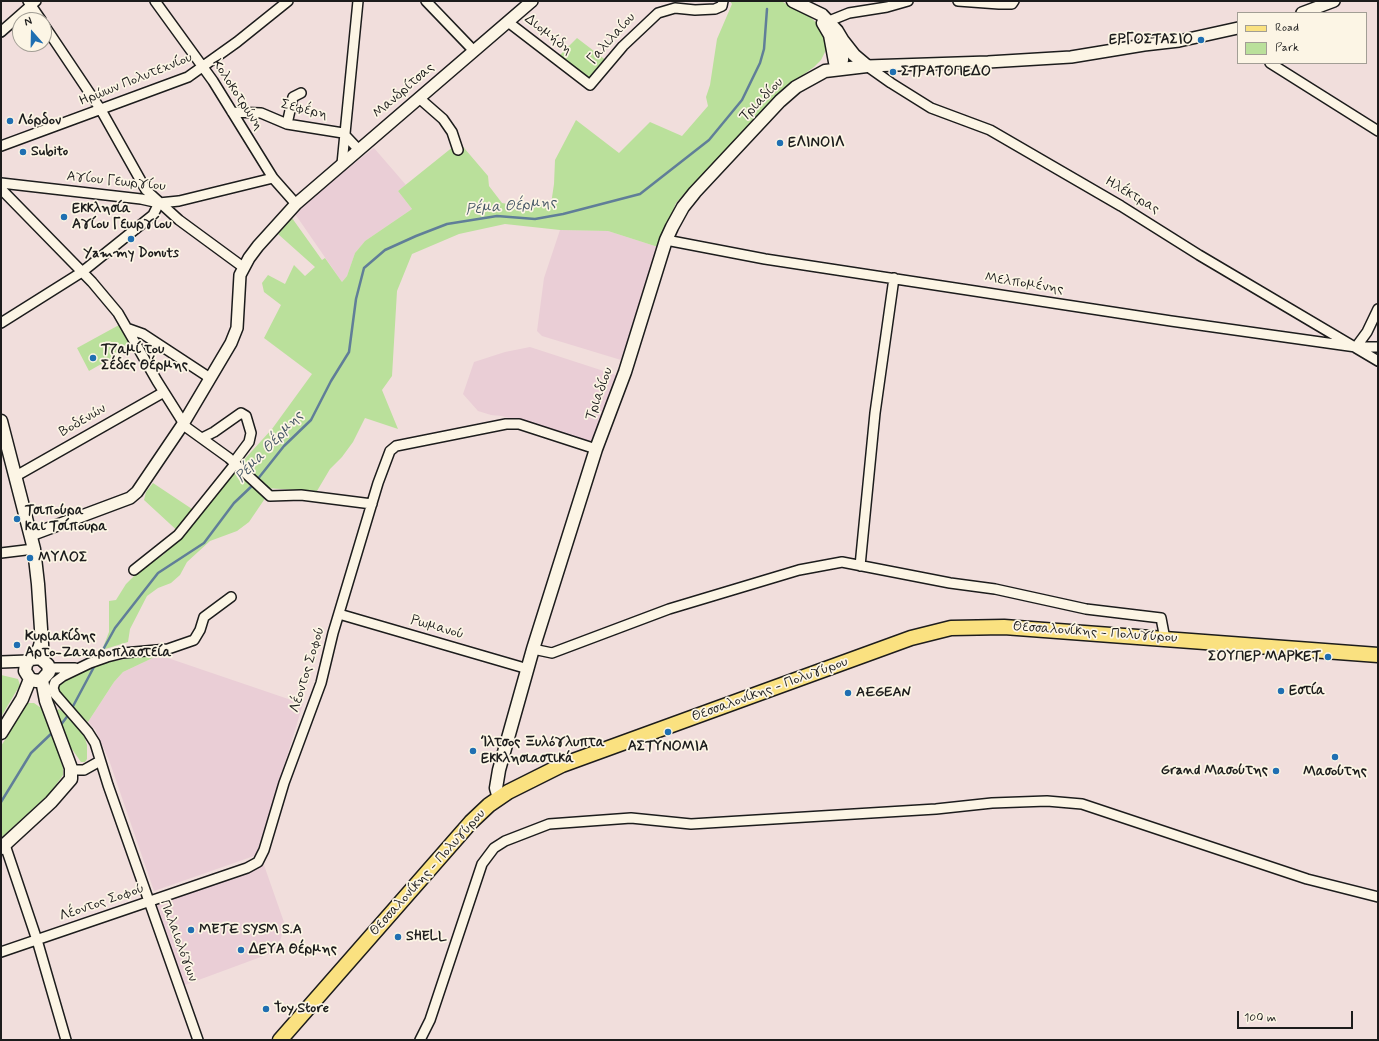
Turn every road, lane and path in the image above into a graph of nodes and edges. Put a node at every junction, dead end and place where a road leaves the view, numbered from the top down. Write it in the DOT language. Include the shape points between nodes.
graph roads {
  1 [pos="155,1"];
  2 [pos="288,1"];
  3 [pos="358,1"];
  4 [pos="426,1"];
  5 [pos="532,1"];
  6 [pos="723,1"];
  7 [pos="793,1"];
  8 [pos="908,1"];
  9 [pos="958,1"];
  10 [pos="1014,1"];
  11 [pos="1334,1"];
  12 [pos="32,2"];
  13 [pos="812,11"];
  14 [pos="37,12"];
  15 [pos="1305,12"];
  16 [pos="829,21"];
  17 [pos="508,22"];
  18 [pos="1237,28"];
  19 [pos="1,32"];
  20 [pos="52,36"];
  21 [pos="837,42"];
  22 [pos="474,51"];
  23 [pos="1272,64"];
  24 [pos="867,66"];
  25 [pos="203,68"];
  26 [pos="839,68"];
  27 [pos="821,72"];
  28 [pos="590,85"];
  29 [pos="300,93"];
  30 [pos="419,98"];
  31 [pos="101,110"];
  32 [pos="232,112"];
  33 [pos="287,124"];
  34 [pos="1378,132"];
  35 [pos="345,134"];
  36 [pos="1,146"];
  37 [pos="358,150"];
  38 [pos="458,150"];
  39 [pos="342,164"];
  40 [pos="273,178"];
  41 [pos="1,183"];
  42 [pos="1,189"];
  43 [pos="159,203"];
  44 [pos="296,204"];
  45 [pos="666,240"];
  46 [pos="243,267"];
  47 [pos="82,272"];
  48 [pos="894,278"];
  49 [pos="1378,309"];
  50 [pos="1,323"];
  51 [pos="129,329"];
  52 [pos="1356,347"];
  53 [pos="1378,347"];
  54 [pos="1378,361"];
  55 [pos="210,378"];
  56 [pos="164,392"];
  57 [pos="1,421"];
  58 [pos="184,424"];
  59 [pos="202,438"];
  60 [pos="596,449"];
  61 [pos="234,463"];
  62 [pos="16,476"];
  63 [pos="372,504"];
  64 [pos="31,535"];
  65 [pos="34,549"];
  66 [pos="1,553"];
  67 [pos="860,566"];
  68 [pos="134,570"];
  69 [pos="231,596"];
  70 [pos="339,614"];
  71 [pos="1165,639"];
  72 [pos="533,649"];
  73 [pos="1378,655"];
  74 [pos="38,662"];
  75 [pos="1,663"];
  76 [pos="81,667"];
  77 [pos="528,669"];
  78 [pos="33,678"];
  79 [pos="1,733"];
  80 [pos="100,762"];
  81 [pos="72,770"];
  82 [pos="499,798"];
  83 [pos="3,847"];
  84 [pos="1378,897"];
  85 [pos="149,902"];
  86 [pos="37,940"];
  87 [pos="1,952"];
  88 [pos="66,1040"];
  89 [pos="198,1040"];
  90 [pos="280,1040"];
  91 [pos="420,1040"];
  1 -- 25 [label="street, Κολοκοτρώνη"];
  2 -- 25 [label="street, Ηρώων Πολυτεχνίου"];
  3 -- 35 [label="street"];
  4 -- 22 [label="street"];
  5 -- 17 [label="street, Μανδρίτσας"];
  6 -- 28 [label="street, Γαλιλαίου" via="722,6 715,9 674,8 658,13 623,46"];
  7 -- 13 [label="main road"];
  8 -- 16 [label="street" via="849,13"];
  9 -- 10 [label="street" via="993,4 1012,4"];
  11 -- 15 [label="street"];
  12 -- 14 [label="street"];
  12 -- 19 [label="street"];
  13 -- 16 [label="main road"];
  13 -- 21 [label="main road"];
  16 -- 21 [label="main road"];
  17 -- 22 [label="street, Μανδρίτσας"];
  17 -- 28 [label="street, Διομήδη"];
  18 -- 24 [label="street" via="1179,41 1071,57"];
  20 -- 31 [label="street"];
  21 -- 24 [label="main road"];
  21 -- 26 [label="main road" via="835,62"];
  21 -- 27 [label="main road"];
  22 -- 30 [label="street, Μανδρίτσας"];
  23 -- 34 [label="street"];
  24 -- 26 [label="main road, Τριαδίου"];
  24 -- 52 [label="street, Ηλέκτρας" via="931,108 990,130 1128,209 1199,255"];
  25 -- 31 [label="street, Ηρώων Πολυτεχνίου" via="188,77"];
  25 -- 32 [label="street, Κολοκοτρώνη"];
  26 -- 27 [label="main road, Τριαδίου"];
  27 -- 45 [label="main road, Τριαδίου" via="785,96 695,192 678,216"];
  29 -- 33 [label="street" via="293,97"];
  30 -- 37 [label="street, Μανδρίτσας"];
  30 -- 38 [label="street" via="443,119 452,132"];
  31 -- 36 [label="street, Ηρώων Πολυτεχνίου"];
  31 -- 43 [label="street" via="146,190"];
  32 -- 33 [label="street, Σεφέρη" via="261,113"];
  32 -- 40 [label="street, Κολοκοτρώνη"];
  33 -- 35 [label="street, Σεφέρη"];
  35 -- 37 [label="street"];
  35 -- 39 [label="street"];
  37 -- 39 [label="street, Μανδρίτσας"];
  39 -- 44 [label="street, Μανδρίτσας"];
  40 -- 43 [label="street, Αγίου Γεωργίου" via="179,201"];
  40 -- 44 [label="street, Κολοκοτρώνη"];
  41 -- 43 [label="street, Αγίου Γεωργίου"];
  42 -- 47 [label="street"];
  43 -- 46 [label="street"];
  43 -- 47 [label="street" via="153,215"];
  44 -- 46 [label="street, Μανδρίτσας" via="258,246"];
  45 -- 48 [label="street, Μελπομένης" via="765,259"];
  45 -- 60 [label="main road, Τριαδίου" via="624,372"];
  46 -- 55 [label="street" via="238,292 235,335"];
  47 -- 50 [label="street"];
  47 -- 51 [label="street"];
  48 -- 52 [label="street, Μελπομένης"];
  48 -- 67 [label="street" via="875,413"];
  49 -- 52 [label="street" via="1366,334"];
  51 -- 55 [label="street" via="143,334"];
  51 -- 56 [label="street"];
  52 -- 53 [label="street, Μελπομένης"];
  52 -- 54 [label="street, Ηλέκτρας"];
  55 -- 58 [label="street"];
  56 -- 58 [label="street"];
  56 -- 62 [label="street, Βοδενών"];
  57 -- 62 [label="main road"];
  58 -- 59 [label="street"];
  58 -- 64 [label="street" via="130,498"];
  59 -- 61 [label="street"];
  59 -- 61 [label="street" via="241,413 246,416 250,430 249,442"];
  60 -- 63 [label="street, Λέοντος Σοφού" via="519,424 499,425 404,444 390,451"];
  60 -- 72 [label="main road, Τριαδίου"];
  61 -- 63 [label="street" via="270,496 301,495"];
  61 -- 68 [label="street" via="178,535"];
  62 -- 64 [label="main road"];
  63 -- 70 [label="street, Λέοντος Σοφού"];
  64 -- 65 [label="main road"];
  65 -- 66 [label="street"];
  65 -- 74 [label="main road" via="42,636"];
  67 -- 71 [label="street" via="1086,609 1161,618"];
  67 -- 72 [label="street" via="842,562 799,570 669,609 552,653"];
  69 -- 76 [label="street" via="204,618 194,640 168,649 122,653"];
  70 -- 77 [label="street, Ρωμανού"];
  70 -- 85 [label="street, Λέοντος Σοφού" via="321,683 258,862"];
  71 -- 73 [label="main road, Θεσσαλονίκης - Πολυγύρου"];
  71 -- 82 [label="main road, Θεσσαλονίκης - Πολυγύρου" via="985,626 932,632 562,765"];
  72 -- 77 [label="main road, Τριαδίου"];
  74 -- 75 [label="street"];
  74 -- 76 [label="street"];
  74 -- 78 [label="main road" via="25,667"];
  74 -- 78 [label="main road" via="47,676"];
  75 -- 78 [label="street"];
  76 -- 80 [label="street, Παλαιολόγων" via="63,676 56,682 53,691 88,732 95,743"];
  77 -- 82 [label="main road, Τριαδίου" via="499,770 496,788"];
  78 -- 79 [label="main road"];
  78 -- 81 [label="main road" via="46,701"];
  80 -- 81 [label="street" via="84,770"];
  80 -- 85 [label="street, Παλαιολόγων"];
  81 -- 83 [label="main road" via="66,786"];
  82 -- 90 [label="main road, Θεσσαλονίκης - Πολυγύρου" via="471,822"];
  83 -- 86 [label="street"];
  84 -- 91 [label="street" via="1307,879 1082,804 1047,801 992,803 936,809 691,824 631,818 549,824 505,841 494,848 482,864 430,1020"];
  85 -- 86 [label="street, Λέοντος Σοφού"];
  85 -- 89 [label="street, Παλαιολόγων"];
  86 -- 87 [label="street, Λέοντος Σοφού"];
  86 -- 88 [label="street"];
}
